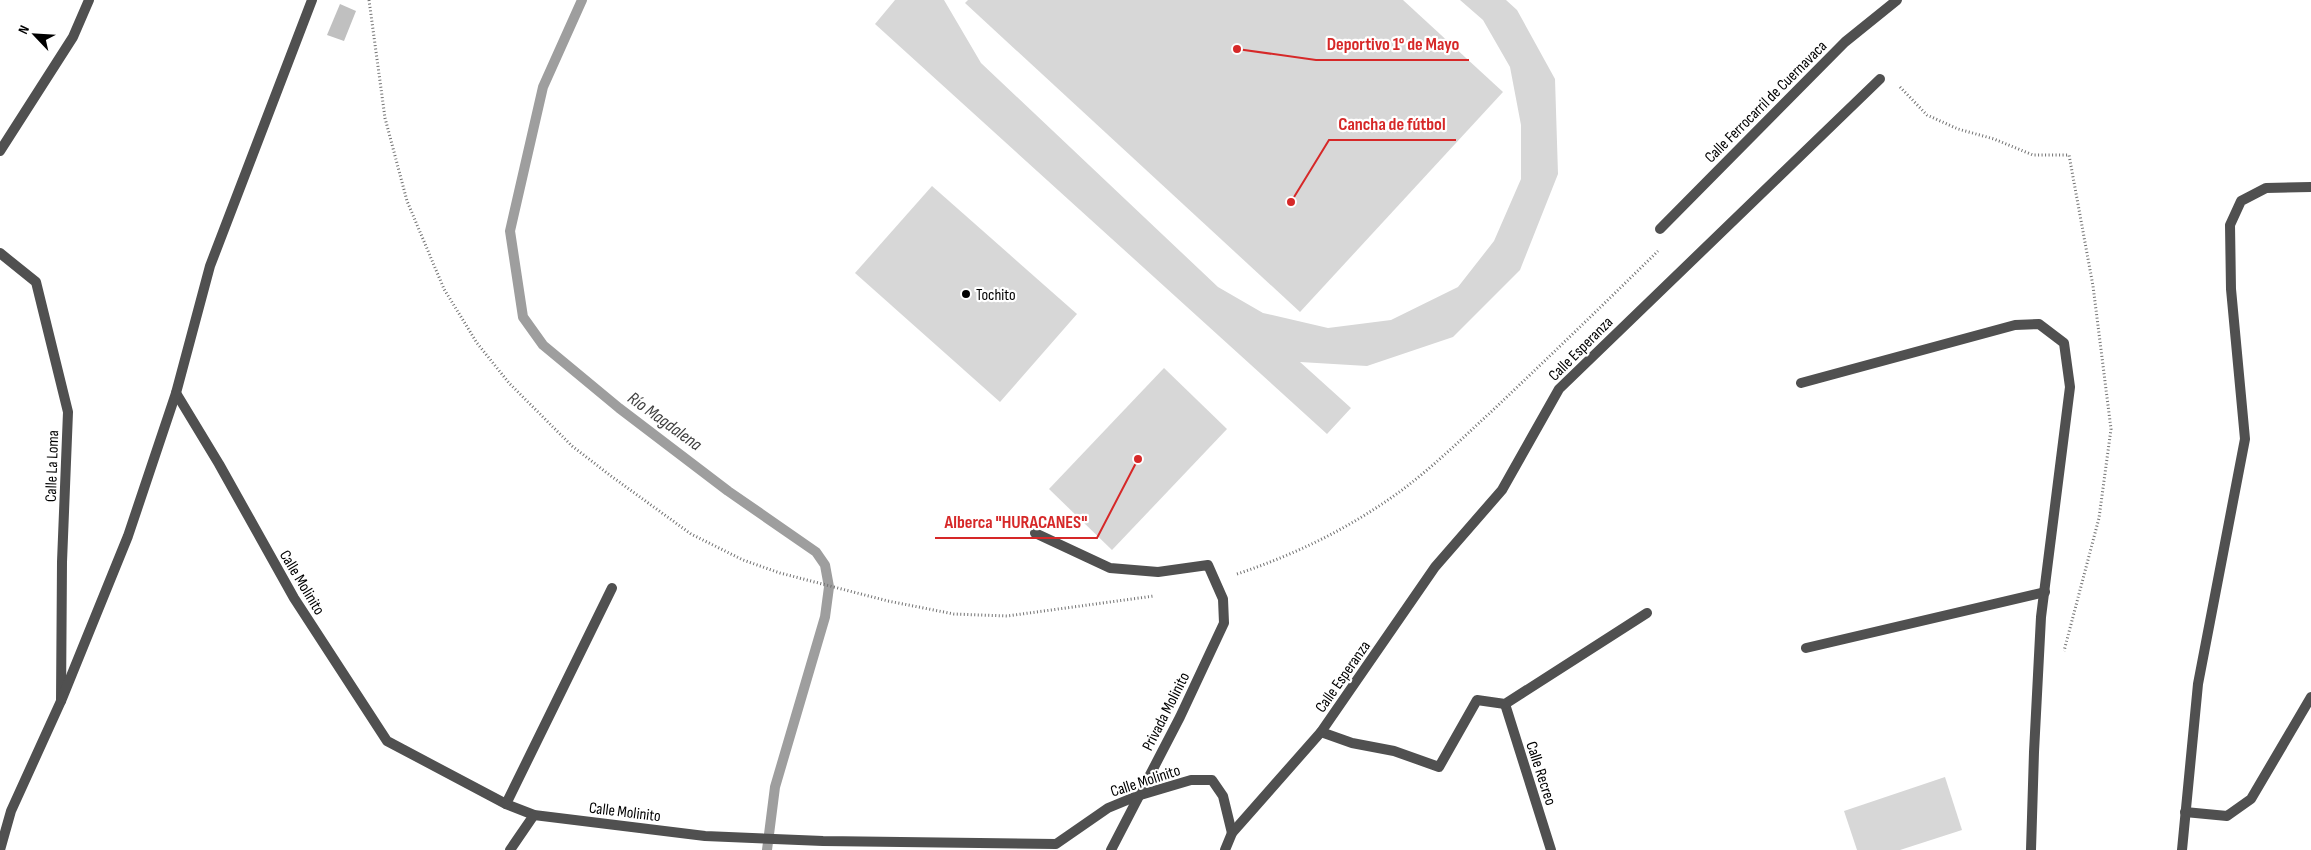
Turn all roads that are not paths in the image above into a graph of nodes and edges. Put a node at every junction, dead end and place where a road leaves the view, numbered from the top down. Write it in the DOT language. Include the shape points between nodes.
graph roads {
  1 [pos="89,0"];
  2 [pos="312,0"];
  3 [pos="1897,0"];
  4 [pos="1880,79"];
  5 [pos="0,151"];
  6 [pos="2311,187"];
  7 [pos="1660,229"];
  8 [pos="0,253"];
  9 [pos="1801,383"];
  10 [pos="176,393"];
  11 [pos="1035,532"];
  12 [pos="612,588"];
  13 [pos="2045,592"];
  14 [pos="1647,613"];
  15 [pos="1806,648"];
  16 [pos="2311,697"];
  17 [pos="60,700"];
  18 [pos="1505,704"];
  19 [pos="1321,732"];
  20 [pos="1138,796"];
  21 [pos="506,804"];
  22 [pos="2185,812"];
  23 [pos="534,815"];
  24 [pos="1232,833"];
  25 [pos="0,850"];
  26 [pos="510,850"];
  27 [pos="1111,850"];
  28 [pos="1225,850"];
  29 [pos="1551,850"];
  30 [pos="2031,850"];
  31 [pos="2182,850"];
  1 -- 5 [label="street" via="72,36"];
  2 -- 10 [label="street" via="210,266"];
  3 -- 7 [label="street, Calle Ferrocarril de Cuernavaca" via="1845,42"];
  4 -- 19 [label="street, Calle Esperanza" via="1558,389 1502,490 1435,567"];
  6 -- 22 [label="street" via="2266,188 2241,201 2230,225 2230,289 2245,439 2198,684"];
  8 -- 17 [label="street, Calle La Loma" via="36,282 68,412"];
  9 -- 13 [label="street" via="2016,325 2038,324 2064,343 2070,386"];
  10 -- 17 [label="street" via="128,536"];
  10 -- 21 [label="street, Calle Molinito" via="294,598 387,742"];
  11 -- 20 [label="street, Privada Molinito" via="1110,568 1158,572 1208,565 1223,598 1224,623"];
  12 -- 21 [label="street"];
  13 -- 15 [label="street"];
  13 -- 30 [label="street" via="2041,617"];
  14 -- 18 [label="street"];
  16 -- 22 [label="street" via="2251,799 2227,816"];
  17 -- 25 [label="street" via="12,811"];
  18 -- 19 [label="street, Calle Esperanza" via="1477,700 1439,767 1394,751 1352,743"];
  18 -- 29 [label="street, Calle Recreo"];
  19 -- 24 [label="street, Calle Esperanza"];
  20 -- 23 [label="street, Calle Molinito" via="1108,808 1056,844 705,836"];
  20 -- 24 [label="street, Calle Molinito" via="1191,780 1212,780 1223,796"];
  20 -- 27 [label="street, Privada Molinito"];
  21 -- 23 [label="street, Calle Molinito"];
  22 -- 31 [label="street"];
  23 -- 26 [label="street"];
  24 -- 28 [label="street, Calle Esperanza"];
}
